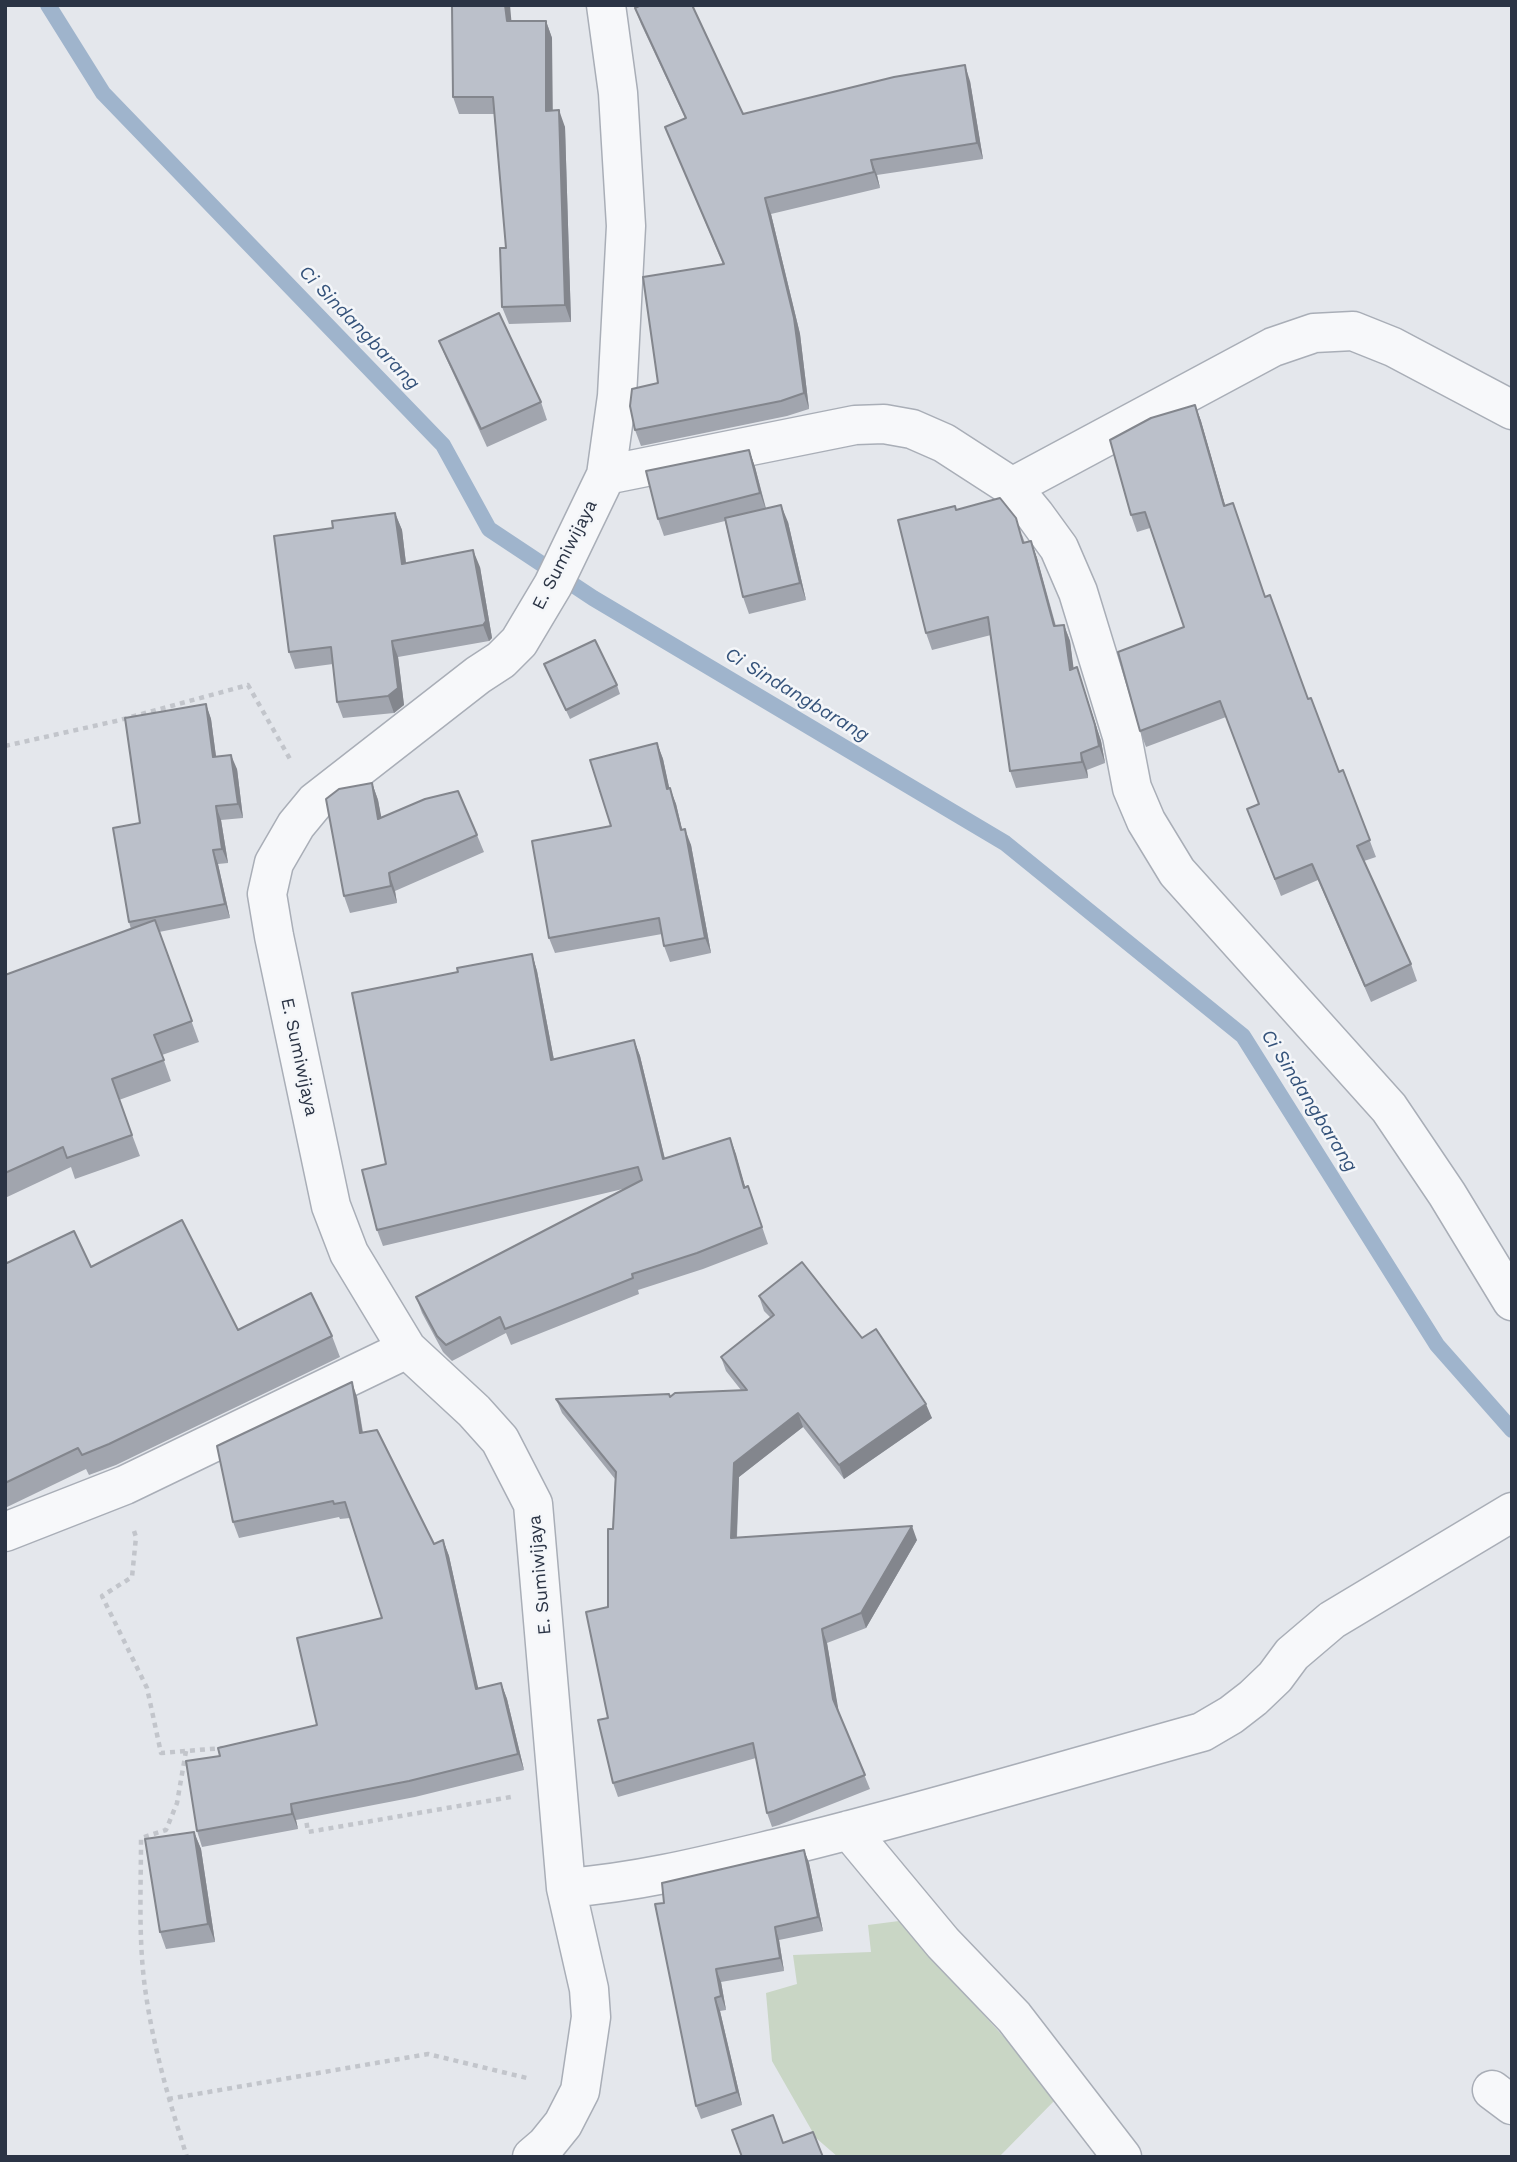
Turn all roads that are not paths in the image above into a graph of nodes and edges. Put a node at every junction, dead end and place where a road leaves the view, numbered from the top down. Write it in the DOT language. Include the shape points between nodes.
graph roads {
  1 [pos="607,5"];
  2 [pos="1512,410"];
  3 [pos="1012,487"];
  4 [pos="599,489"];
  5 [pos="1512,1301"];
  6 [pos="407,1349"];
  7 [pos="1504,1517"];
  8 [pos="5,1532"];
  9 [pos="849,1830"];
  10 [pos="566,1888"];
  11 [pos="544,2153"];
  12 [pos="1122,2157"];
  1 -- 4 [label="street, E. Sumiwijaya" via="626,226 617,396"];
  2 -- 3 [label="street" via="1353,331 1314,333 1273,347"];
  3 -- 4 [label="street" via="944,443 912,429 884,424 855,425"];
  3 -- 5 [label="street" via="1059,548 1078,592 1122,736 1132,788 1177,872 1389,1108"];
  4 -- 6 [label="street, E. Sumiwijaya" via="553,585 519,642 315,802 274,863 267,894 331,1206 349,1252"];
  6 -- 8 [label="street" via="125,1485"];
  6 -- 10 [label="street, E. Sumiwijaya" via="500,1440 533,1504"];
  7 -- 9 [label="street" via="1332,1620 1292,1654 1253,1698 1202,1732"];
  9 -- 10 [label="street" via="660,1876"];
  9 -- 12 [label="street" via="943,1943 1014,2017"];
  10 -- 11 [label="street, E. Sumiwijaya" via="591,2017 580,2091"];
}
